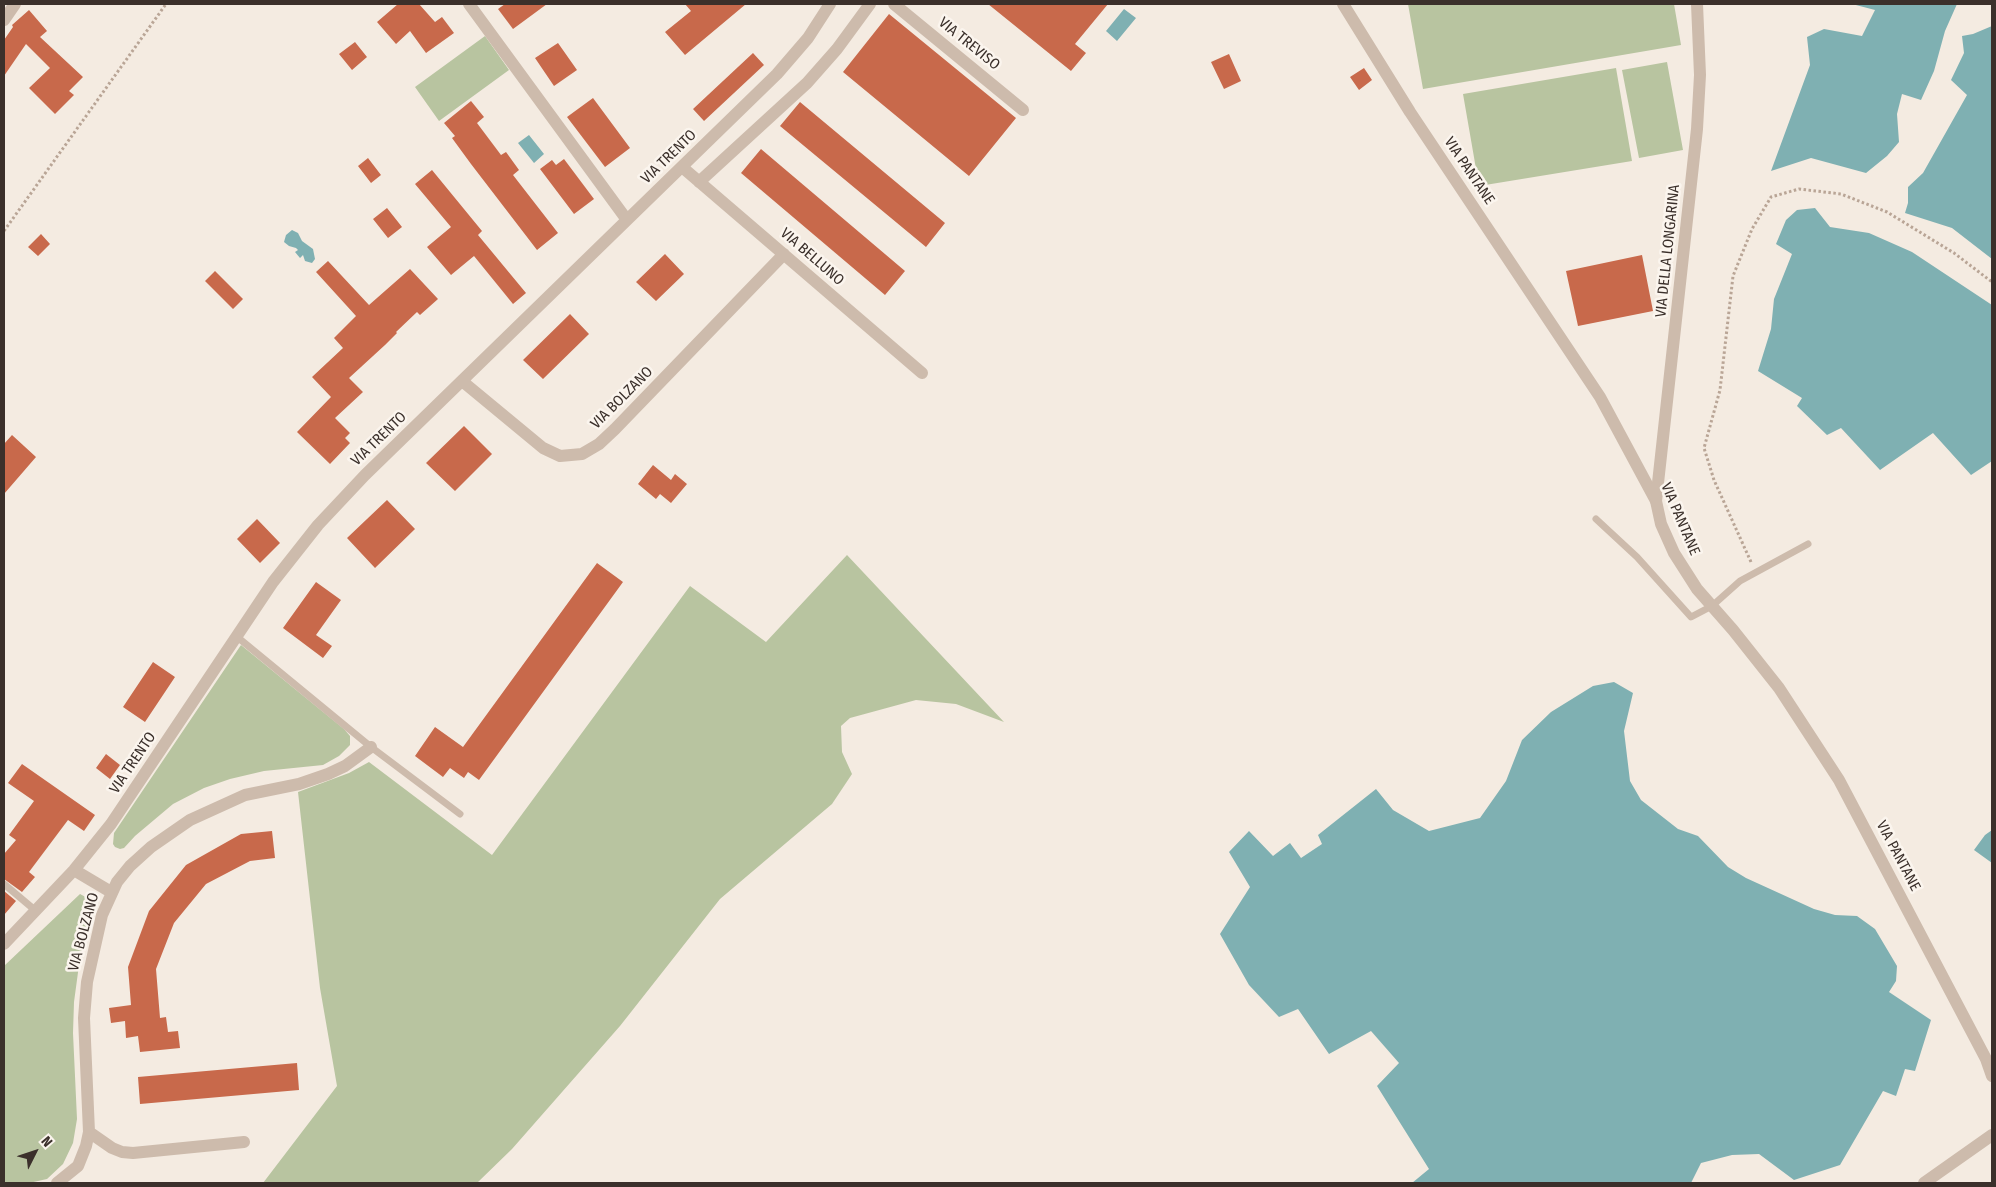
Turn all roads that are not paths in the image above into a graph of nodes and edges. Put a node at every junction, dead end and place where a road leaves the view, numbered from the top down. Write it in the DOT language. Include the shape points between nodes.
graph roads {
  1 [pos="15,4"];
  2 [pos="468,4"];
  3 [pos="830,4"];
  4 [pos="870,4"];
  5 [pos="894,4"];
  6 [pos="1343,4"];
  7 [pos="1697,4"];
  8 [pos="4,20"];
  9 [pos="1023,110"];
  10 [pos="682,166"];
  11 [pos="700,182"];
  12 [pos="627,220"];
  13 [pos="784,254"];
  14 [pos="922,373"];
  15 [pos="462,381"];
  16 [pos="1656,501"];
  17 [pos="1596,520"];
  18 [pos="1808,544"];
  19 [pos="1712,606"];
  20 [pos="236,636"];
  21 [pos="371,747"];
  22 [pos="460,814"];
  23 [pos="74,870"];
  24 [pos="4,884"];
  25 [pos="111,892"];
  26 [pos="36,911"];
  27 [pos="4,944"];
  28 [pos="1992,1076"];
  29 [pos="89,1132"];
  30 [pos="1992,1135"];
  31 [pos="244,1142"];
  32 [pos="57,1183"];
  33 [pos="1924,1183"];
  1 -- 8 [label="street"];
  2 -- 12 [label="street"];
  3 -- 10 [label="street, VIA TRENTO" via="786,65"];
  4 -- 11 [label="street" via="807,83"];
  5 -- 9 [label="street, VIA TREVISO"];
  6 -- 16 [label="street, VIA PANTANE" via="1410,112 1600,397"];
  7 -- 16 [label="street, VIA DELLA LONGARINA" via="1700,75 1697,129"];
  10 -- 11 [label="street, VIA BELLUNO"];
  10 -- 12 [label="street, VIA TRENTO"];
  11 -- 13 [label="street, VIA BELLUNO"];
  12 -- 15 [label="street, VIA TRENTO"];
  13 -- 14 [label="street, VIA BELLUNO"];
  13 -- 15 [label="street, VIA BOLZANO" via="611,433 582,454 560,456 544,448"];
  15 -- 20 [label="street, VIA TRENTO" via="318,525"];
  16 -- 19 [label="street, VIA PANTANE" via="1661,524 1674,553"];
  17 -- 19 [label="lane" via="1637,557 1691,617"];
  18 -- 19 [label="lane" via="1740,581"];
  19 -- 28 [label="street, VIA PANTANE" via="1779,688 1839,780"];
  20 -- 21 [label="lane"];
  20 -- 23 [label="street, VIA TRENTO" via="134,792"];
  21 -- 22 [label="lane"];
  21 -- 25 [label="street, VIA BOLZANO" via="328,774 299,784 245,795 190,820 140,857 121,876"];
  23 -- 25 [label="street"];
  23 -- 26 [label="street, VIA TRENTO"];
  24 -- 26 [label="lane"];
  25 -- 29 [label="street, VIA BOLZANO" via="96,938 87,982 84,1023"];
  26 -- 27 [label="street, VIA TRENTO"];
  29 -- 31 [label="street" via="112,1148 133,1153"];
  29 -- 32 [label="street, VIA BOLZANO" via="85,1153 78,1166"];
  30 -- 33 [label="street"];
}
